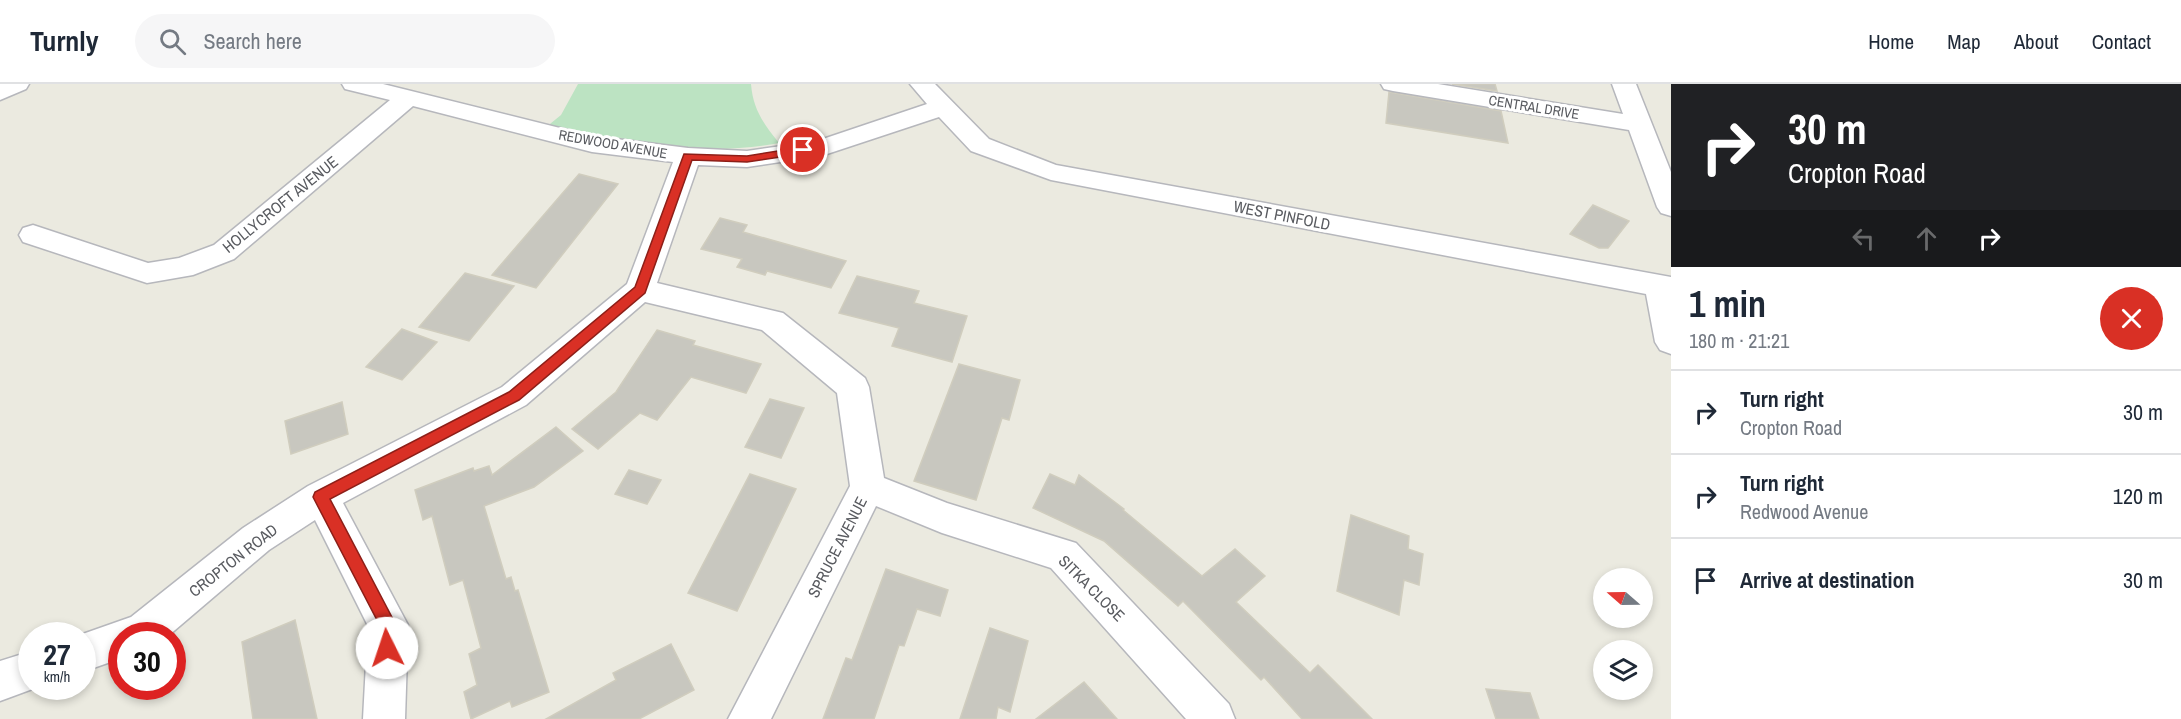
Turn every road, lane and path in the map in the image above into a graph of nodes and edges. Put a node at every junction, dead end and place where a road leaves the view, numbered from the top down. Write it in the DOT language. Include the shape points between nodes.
graph roads {
  1 [pos="17,84"];
  2 [pos="354,84"];
  3 [pos="922,84"];
  4 [pos="1393,84"];
  5 [pos="1624,84"];
  6 [pos="0,93"];
  7 [pos="408,98"];
  8 [pos="943,107"];
  9 [pos="1640,124"];
  10 [pos="688,156"];
  11 [pos="1671,207"];
  12 [pos="33,235"];
  13 [pos="1665,287"];
  14 [pos="640,290"];
  15 [pos="1671,342"];
  16 [pos="868,487"];
  17 [pos="321,497"];
  18 [pos="155,622"];
  19 [pos="18,675"];
  20 [pos="0,681"];
  21 [pos="384,719"];
  22 [pos="750,719"];
  23 [pos="1214,719"];
  1 -- 6 [label="street"];
  2 -- 7 [label="street, REDWOOD AVENUE"];
  3 -- 8 [label="street, WEST PINFOLD"];
  4 -- 9 [label="street, CENTRAL DRIVE"];
  5 -- 9 [label="street"];
  7 -- 10 [label="street, REDWOOD AVENUE" via="592,144"];
  7 -- 12 [label="street, HOLLYCROFT AVENUE" via="224,252 183,268 147,273"];
  8 -- 10 [label="street, REDWOOD AVENUE" via="821,148 747,159"];
  8 -- 13 [label="street, WEST PINFOLD" via="980,145 1051,172"];
  9 -- 11 [label="street"];
  10 -- 14 [label="street"];
  13 -- 15 [label="street"];
  14 -- 16 [label="street, SPRUCE AVENUE" via="772,321 853,387"];
  14 -- 17 [label="street, CROPTON ROAD" via="514,396"];
  16 -- 22 [label="street, SPRUCE AVENUE"];
  16 -- 23 [label="street, SITKA CLOSE" via="942,517 1064,555"];
  17 -- 18 [label="street, CROPTON ROAD" via="256,539"];
  17 -- 21 [label="street" via="388,625"];
  19 -- 20 [label="street"];
}
